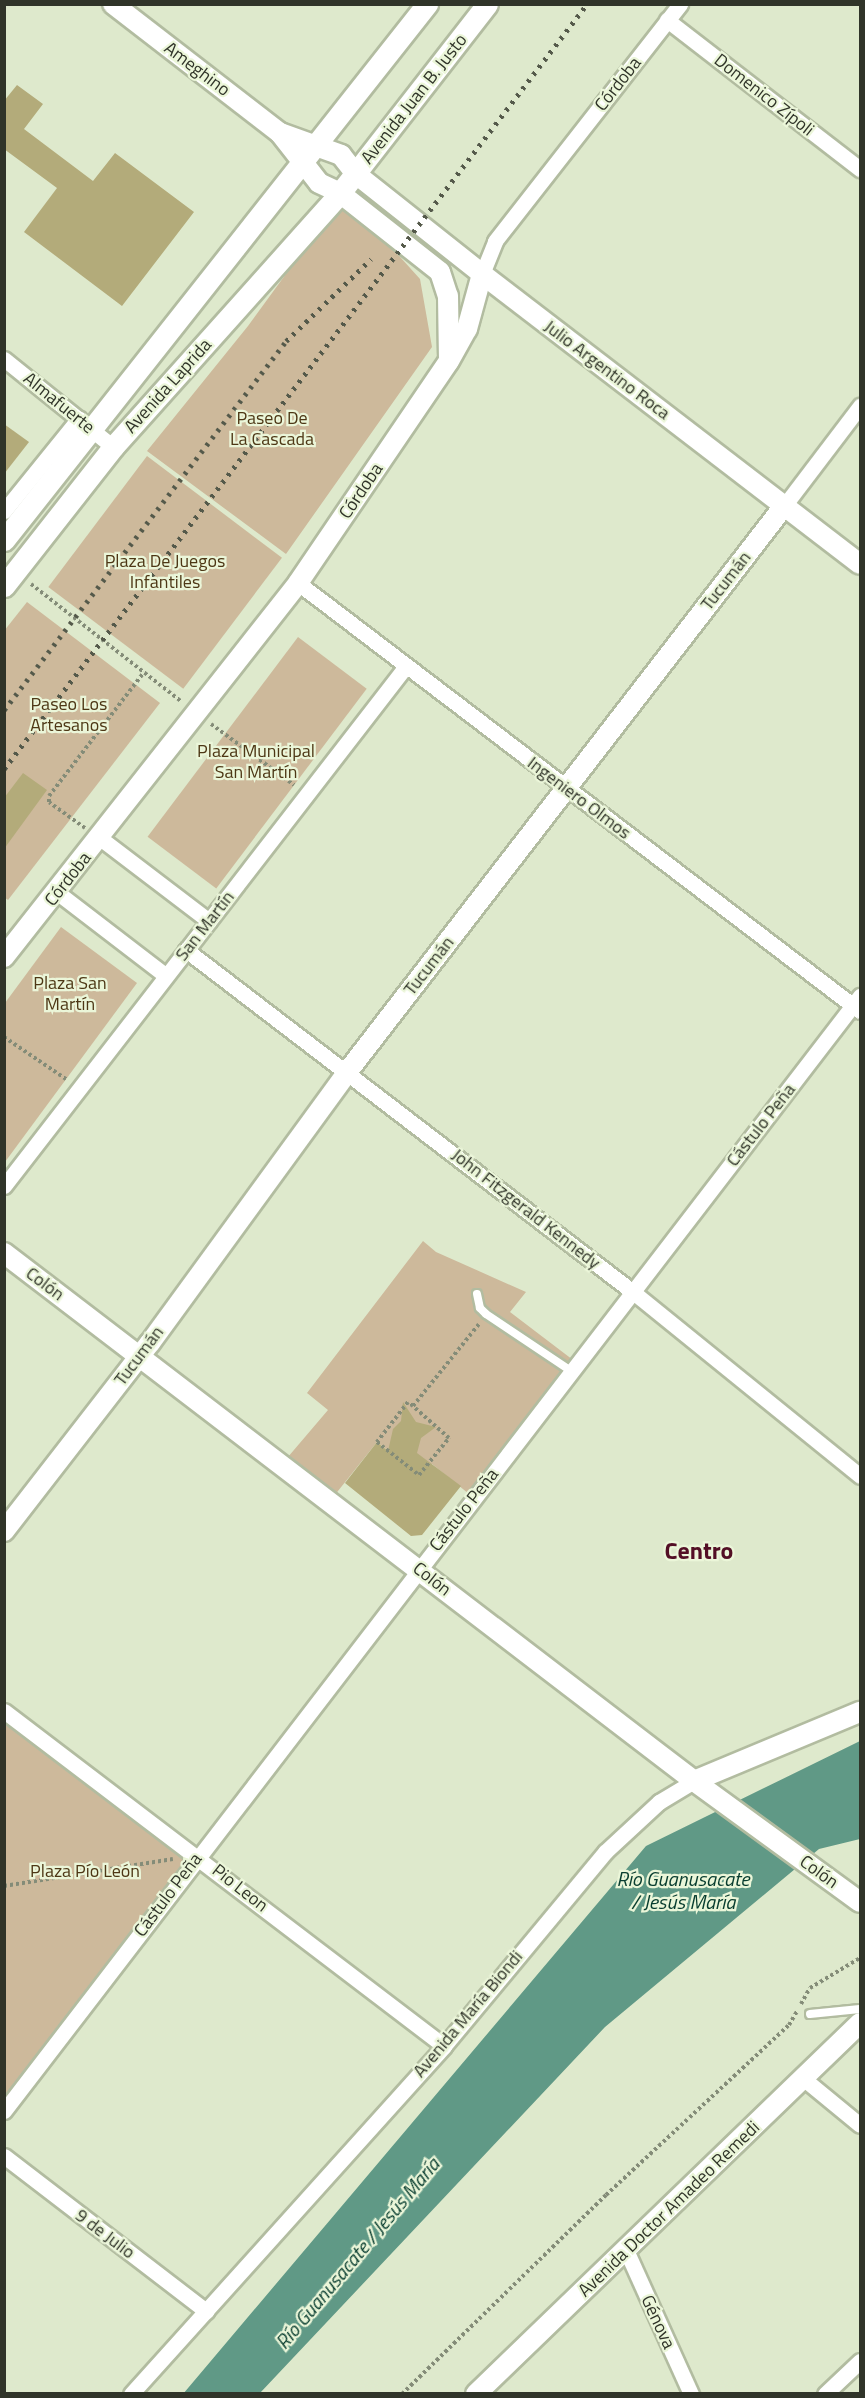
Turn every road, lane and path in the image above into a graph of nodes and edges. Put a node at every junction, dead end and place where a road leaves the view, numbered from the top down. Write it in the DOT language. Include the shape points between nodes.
graph roads {
  1 [pos="113,4"];
  2 [pos="427,4"];
  3 [pos="487,4"];
  4 [pos="680,4"];
  5 [pos="667,20"];
  6 [pos="280,133"];
  7 [pos="318,145"];
  8 [pos="303,163"];
  9 [pos="861,169"];
  10 [pos="356,174"];
  11 [pos="340,193"];
  12 [pos="482,274"];
  13 [pos="4,359"];
  14 [pos="449,361"];
  15 [pos="861,406"];
  16 [pos="87,425"];
  17 [pos="113,447"];
  18 [pos="784,506"];
  19 [pos="4,511"];
  20 [pos="4,540"];
  21 [pos="861,564"];
  22 [pos="10,579"];
  23 [pos="298,583"];
  24 [pos="406,666"];
  25 [pos="144,672"];
  26 [pos="196,713"];
  27 [pos="566,788"];
  28 [pos="307,794"];
  29 [pos="100,838"];
  30 [pos="58,893"];
  31 [pos="209,921"];
  32 [pos="186,950"];
  33 [pos="4,957"];
  34 [pos="166,976"];
  35 [pos="858,1004"];
  36 [pos="4,1038"];
  37 [pos="348,1071"];
  38 [pos="80,1088"];
  39 [pos="4,1186"];
  40 [pos="4,1253"];
  41 [pos="633,1292"];
  42 [pos="477,1294"];
  43 [pos="486,1314"];
  44 [pos="141,1355"];
  45 [pos="572,1371"];
  46 [pos="413,1406"];
  47 [pos="861,1476"];
  48 [pos="4,1531"];
  49 [pos="419,1569"];
  50 [pos="4,1711"];
  51 [pos="861,1712"];
  52 [pos="694,1781"];
  53 [pos="198,1855"];
  54 [pos="4,1886"];
  55 [pos="861,1902"];
  56 [pos="861,1958"];
  57 [pos="861,2009"];
  58 [pos="810,2014"];
  59 [pos="861,2023"];
  60 [pos="444,2046"];
  61 [pos="804,2079"];
  62 [pos="4,2111"];
  63 [pos="861,2126"];
  64 [pos="4,2156"];
  65 [pos="626,2250"];
  66 [pos="206,2311"];
  67 [pos="861,2361"];
  68 [pos="131,2394"];
  69 [pos="402,2394"];
  70 [pos="476,2394"];
  71 [pos="691,2394"];
  72 [pos="825,2394"];
  1 -- 6 [label="street, Ameghino"];
  2 -- 7 [label="main road"];
  3 -- 10 [label="main road, Avenida Juan B. Justo"];
  4 -- 5 [label="street, Córdoba"];
  5 -- 9 [label="street, Domenico Zípoli"];
  5 -- 12 [label="street, Córdoba" via="495,241"];
  6 -- 7 [label="street, Ameghino"];
  6 -- 8 [label="street, Ameghino"];
  7 -- 8 [label="main road"];
  7 -- 10 [label="street, Ameghino" via="342,155"];
  8 -- 11 [label="street, Ameghino" via="319,183"];
  8 -- 16 [label="main road, Avenida Laprida"];
  10 -- 11 [label="main road, Avenida Juan B. Justo"];
  10 -- 12 [label="street, Julio Argentino Roca"];
  11 -- 14 [label="street, Ameghino" via="440,272 448,296"];
  11 -- 17 [label="main road, Avenida Laprida"];
  12 -- 14 [label="street, Córdoba" via="467,329"];
  12 -- 18 [label="street, Julio Argentino Roca"];
  13 -- 16 [label="street, Almafuerte"];
  14 -- 23 [label="street, Córdoba"];
  15 -- 18 [label="street, Tucumán"];
  16 -- 17 [label="street, Almafuerte"];
  16 -- 19 [label="street"];
  16 -- 20 [label="main road, Avenida Laprida"];
  17 -- 22 [label="main road, Avenida Laprida"];
  18 -- 21 [label="street, Julio Argentino Roca"];
  18 -- 27 [label="street, Tucumán"];
  22 -- 25 [label="path"];
  23 -- 24 [label="street, Ingeniero Olmos"];
  23 -- 26 [label="street, Córdoba"];
  24 -- 27 [label="street, Ingeniero Olmos"];
  24 -- 28 [label="street, San Martín"];
  25 -- 26 [label="path"];
  25 -- 29 [label="path" via="49,796 49,802"];
  26 -- 28 [label="path"];
  26 -- 29 [label="street, Córdoba"];
  27 -- 35 [label="street, Ingeniero Olmos"];
  27 -- 37 [label="street, Tucumán"];
  28 -- 31 [label="street, San Martín"];
  29 -- 30 [label="street, Córdoba"];
  29 -- 31 [label="street"];
  30 -- 33 [label="street, Córdoba"];
  30 -- 34 [label="street"];
  31 -- 32 [label="street, San Martín"];
  32 -- 34 [label="street, San Martín"];
  32 -- 37 [label="street, John Fitzgerald Kennedy"];
  34 -- 38 [label="street, San Martín"];
  35 -- 41 [label="street, Cástulo Peña"];
  36 -- 38 [label="path"];
  37 -- 41 [label="street, John Fitzgerald Kennedy"];
  37 -- 44 [label="street, Tucumán"];
  38 -- 39 [label="street, San Martín"];
  40 -- 44 [label="street, Colón"];
  41 -- 45 [label="street, Cástulo Peña"];
  41 -- 47 [label="street, John Fitzgerald Kennedy"];
  42 -- 43 [label="lane" via="480,1308"];
  43 -- 45 [label="lane"];
  43 -- 46 [label="path"];
  44 -- 48 [label="street, Tucumán"];
  44 -- 49 [label="street, Colón"];
  45 -- 49 [label="street, Cástulo Peña"];
  46 -- 46 [label="path" via="449,1438 419,1475 376,1442 408,1402"];
  49 -- 52 [label="street, Colón"];
  49 -- 53 [label="street, Cástulo Peña"];
  50 -- 53 [label="street, Pio Leon"];
  51 -- 52 [label="street, Avenida María Biondi"];
  52 -- 55 [label="street, Colón"];
  52 -- 60 [label="street, Avenida María Biondi" via="659,1802 605,1852"];
  53 -- 54 [label="path"];
  53 -- 60 [label="street, Pio Leon"];
  53 -- 62 [label="street, Cástulo Peña"];
  56 -- 69 [label="path" via="810,1988 789,2025 606,2195"];
  57 -- 58 [label="lane"];
  59 -- 61 [label="street, Avenida Doctor Amadeo Remedi"];
  60 -- 66 [label="street, Avenida María Biondi"];
  61 -- 63 [label="street"];
  61 -- 65 [label="street, Avenida Doctor Amadeo Remedi"];
  64 -- 66 [label="street, 9 de Julio"];
  65 -- 70 [label="street, Avenida Doctor Amadeo Remedi"];
  65 -- 71 [label="street, Génova"];
  66 -- 68 [label="street, Avenida María Biondi"];
  67 -- 72 [label="street"];
}
